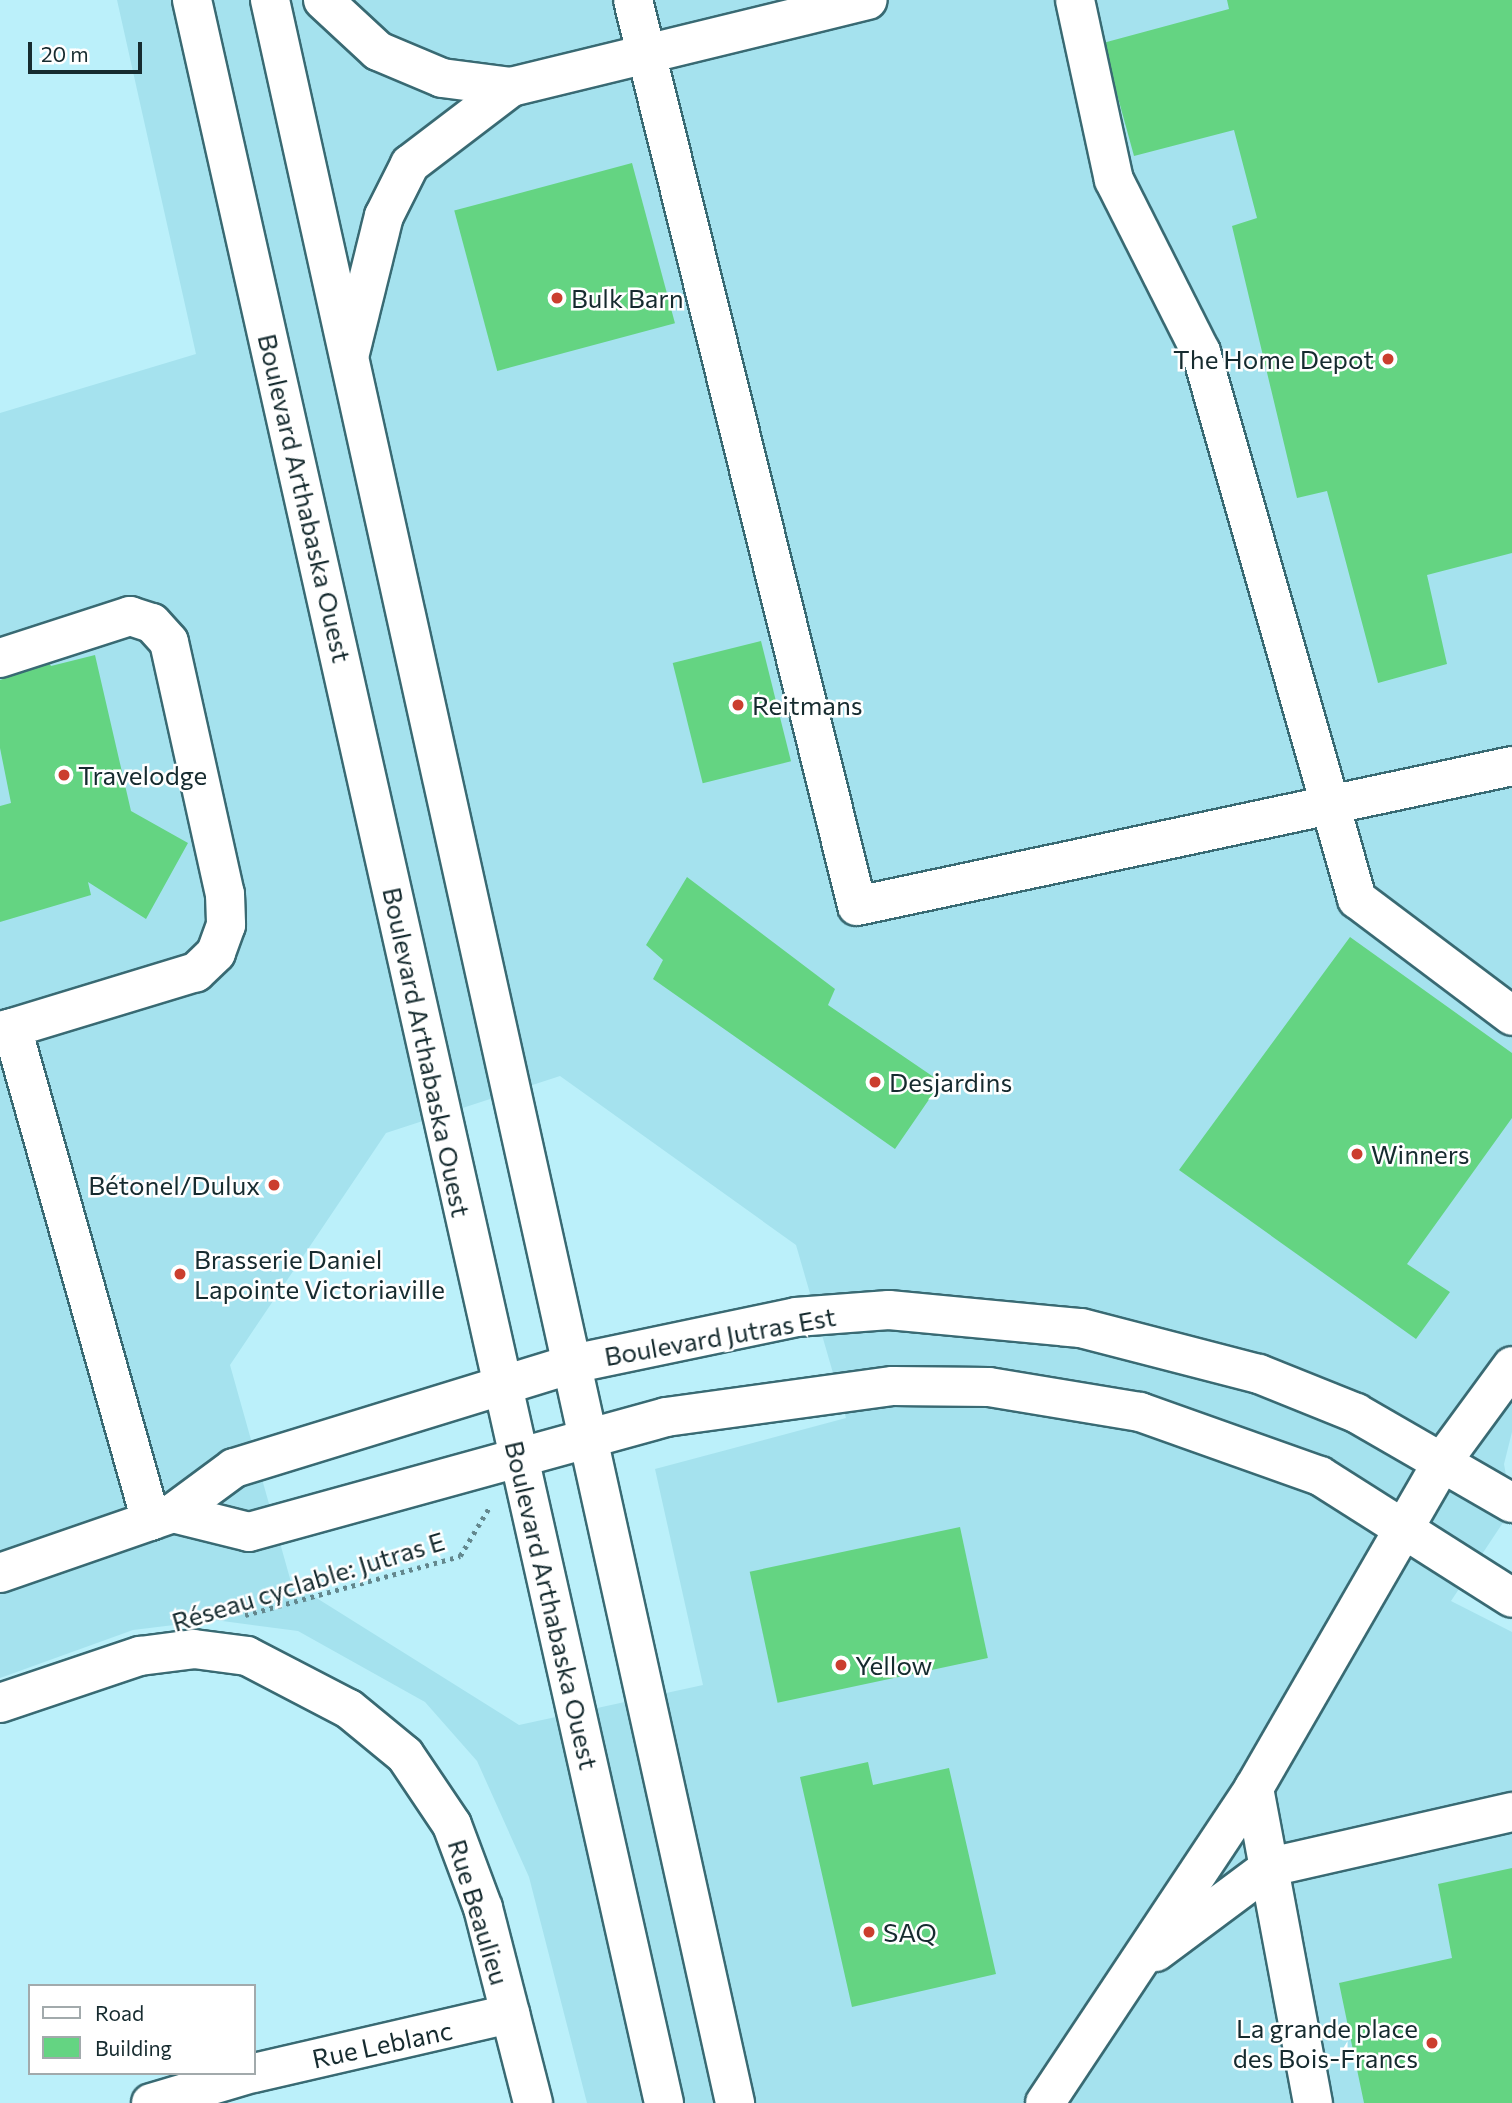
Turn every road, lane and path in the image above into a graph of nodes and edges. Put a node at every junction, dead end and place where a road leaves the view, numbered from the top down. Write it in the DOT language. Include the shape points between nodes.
graph roads {
  1 [pos="192,0"];
  2 [pos="270,0"];
  3 [pos="323,0"];
  4 [pos="634,0"];
  5 [pos="868,0"];
  6 [pos="1075,0"];
  7 [pos="644,55"];
  8 [pos="511,87"];
  9 [pos="350,353"];
  10 [pos="0,659"];
  11 [pos="1512,766"];
  12 [pos="1326,809"];
  13 [pos="1512,1016"];
  14 [pos="6,1030"];
  15 [pos="572,1364"];
  16 [pos="1512,1366"];
  17 [pos="501,1386"];
  18 [pos="589,1438"];
  19 [pos="520,1457"];
  20 [pos="1444,1458"];
  21 [pos="1512,1503"];
  22 [pos="162,1517"];
  23 [pos="1406,1526"];
  24 [pos="0,1573"];
  25 [pos="1512,1598"];
  26 [pos="239,1617"];
  27 [pos="0,1703"];
  28 [pos="1254,1788"];
  29 [pos="1512,1812"];
  30 [pos="1270,1867"];
  31 [pos="1135,1967"];
  32 [pos="510,2014"];
  33 [pos="256,2072"];
  34 [pos="246,2075"];
  35 [pos="151,2103"];
  36 [pos="533,2103"];
  37 [pos="664,2103"];
  38 [pos="735,2103"];
  39 [pos="1045,2103"];
  40 [pos="1313,2103"];
  1 -- 17 [label="main road, Boulevard Arthabaska Ouest"];
  2 -- 9 [label="main road"];
  3 -- 8 [label="main road" via="378,51 442,78"];
  4 -- 7 [label="main road"];
  5 -- 7 [label="main road"];
  6 -- 12 [label="main road" via="1114,180 1201,352"];
  7 -- 8 [label="main road"];
  7 -- 12 [label="main road" via="857,906"];
  8 -- 9 [label="main road" via="410,164 384,216"];
  9 -- 15 [label="main road"];
  10 -- 14 [label="main road" via="130,616 152,622 169,642 226,925 216,953 196,972"];
  11 -- 12 [label="main road"];
  12 -- 13 [label="main road" via="1357,899"];
  14 -- 22 [label="main road"];
  15 -- 17 [label="main road, Boulevard Jutras Est"];
  15 -- 18 [label="main road"];
  15 -- 20 [label="main road, Boulevard Jutras Est" via="796,1317 889,1310 983,1315 1081,1328 1259,1374 1356,1413"];
  16 -- 20 [label="main road"];
  17 -- 19 [label="main road, Boulevard Arthabaska Ouest"];
  17 -- 22 [label="main road, Boulevard Jutras Est" via="234,1468"];
  18 -- 19 [label="main road"];
  18 -- 23 [label="main road" via="666,1417 810,1394 989,1388 1096,1402 1226,1439 1320,1476"];
  18 -- 38 [label="main road"];
  19 -- 22 [label="main road" via="249,1532"];
  19 -- 26 [label="path, Réseau cyclable: Jutras E" via="460,1556"];
  19 -- 37 [label="main road, Boulevard Arthabaska Ouest"];
  20 -- 21 [label="main road, Boulevard Jutras Est"];
  20 -- 23 [label="main road"];
  22 -- 24 [label="main road, Boulevard Jutras Est"];
  23 -- 25 [label="main road"];
  23 -- 28 [label="main road"];
  27 -- 32 [label="main road, Rue Beaulieu" via="140,1656 194,1649 247,1656 349,1709 405,1755 452,1825 483,1908"];
  28 -- 30 [label="main road"];
  28 -- 31 [label="main road"];
  29 -- 30 [label="main road"];
  30 -- 31 [label="main road"];
  30 -- 40 [label="main road"];
  31 -- 39 [label="main road"];
  32 -- 33 [label="main road, Rue Leblanc"];
  32 -- 36 [label="main road, Rue Beaulieu"];
  34 -- 35 [label="main road, Rue Leblanc"];
}
